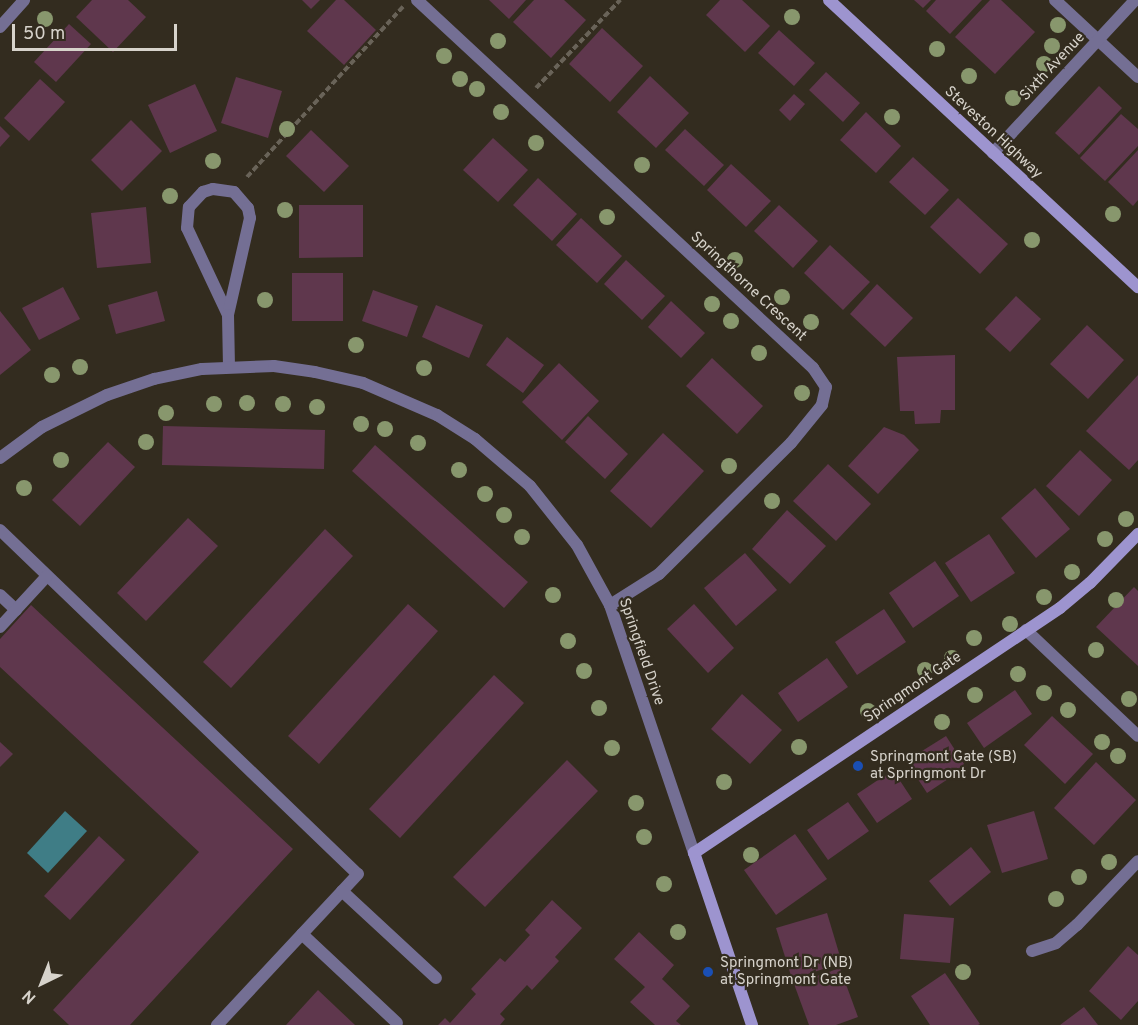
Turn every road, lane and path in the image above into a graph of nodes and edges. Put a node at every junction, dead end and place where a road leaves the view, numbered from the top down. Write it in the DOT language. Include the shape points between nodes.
graph roads {
  1 [pos="24,0"];
  2 [pos="409,0"];
  3 [pos="417,0"];
  4 [pos="621,0"];
  5 [pos="829,0"];
  6 [pos="1055,0"];
  7 [pos="1135,0"];
  8 [pos="0,27"];
  9 [pos="1098,41"];
  10 [pos="1138,77"];
  11 [pos="535,89"];
  12 [pos="993,153"];
  13 [pos="247,177"];
  14 [pos="1138,287"];
  15 [pos="228,315"];
  16 [pos="229,366"];
  17 [pos="0,458"];
  18 [pos="0,530"];
  19 [pos="1138,534"];
  20 [pos="47,576"];
  21 [pos="0,595"];
  22 [pos="610,605"];
  23 [pos="16,610"];
  24 [pos="0,627"];
  25 [pos="1026,630"];
  26 [pos="1138,736"];
  27 [pos="694,853"];
  28 [pos="1138,861"];
  29 [pos="342,891"];
  30 [pos="302,934"];
  31 [pos="1032,951"];
  32 [pos="436,978"];
  33 [pos="397,1023"];
  34 [pos="217,1025"];
  35 [pos="752,1025"];
  1 -- 8 [label="street"];
  2 -- 13 [label="path"];
  3 -- 22 [label="street, Springthorne Crescent" via="813,368 826,387 822,405 791,443 659,574"];
  4 -- 11 [label="path"];
  5 -- 12 [label="street, Steveston Highway"];
  6 -- 9 [label="street"];
  7 -- 9 [label="street, Sixth Avenue"];
  9 -- 10 [label="street"];
  9 -- 12 [label="street, Sixth Avenue"];
  12 -- 14 [label="street, Steveston Highway"];
  15 -- 15 [label="street" via="187,228 195,198 213,189 234,192 248,207 250,218"];
  15 -- 16 [label="street"];
  16 -- 17 [label="street, Springfield Drive" via="154,379 107,395 42,427"];
  16 -- 22 [label="street, Springfield Drive" via="274,366 363,383 437,415 475,439 530,486 577,545"];
  18 -- 20 [label="street"];
  19 -- 25 [label="street, Springmont Gate" via="1090,583"];
  20 -- 23 [label="street"];
  20 -- 29 [label="street" via="358,874"];
  21 -- 23 [label="street"];
  22 -- 27 [label="street, Springfield Drive"];
  23 -- 24 [label="street"];
  25 -- 26 [label="street"];
  25 -- 27 [label="street, Springmont Gate"];
  27 -- 35 [label="street"];
  28 -- 31 [label="street" via="1056,943"];
  29 -- 30 [label="street"];
  29 -- 32 [label="street"];
  30 -- 33 [label="street"];
  30 -- 34 [label="street"];
}
